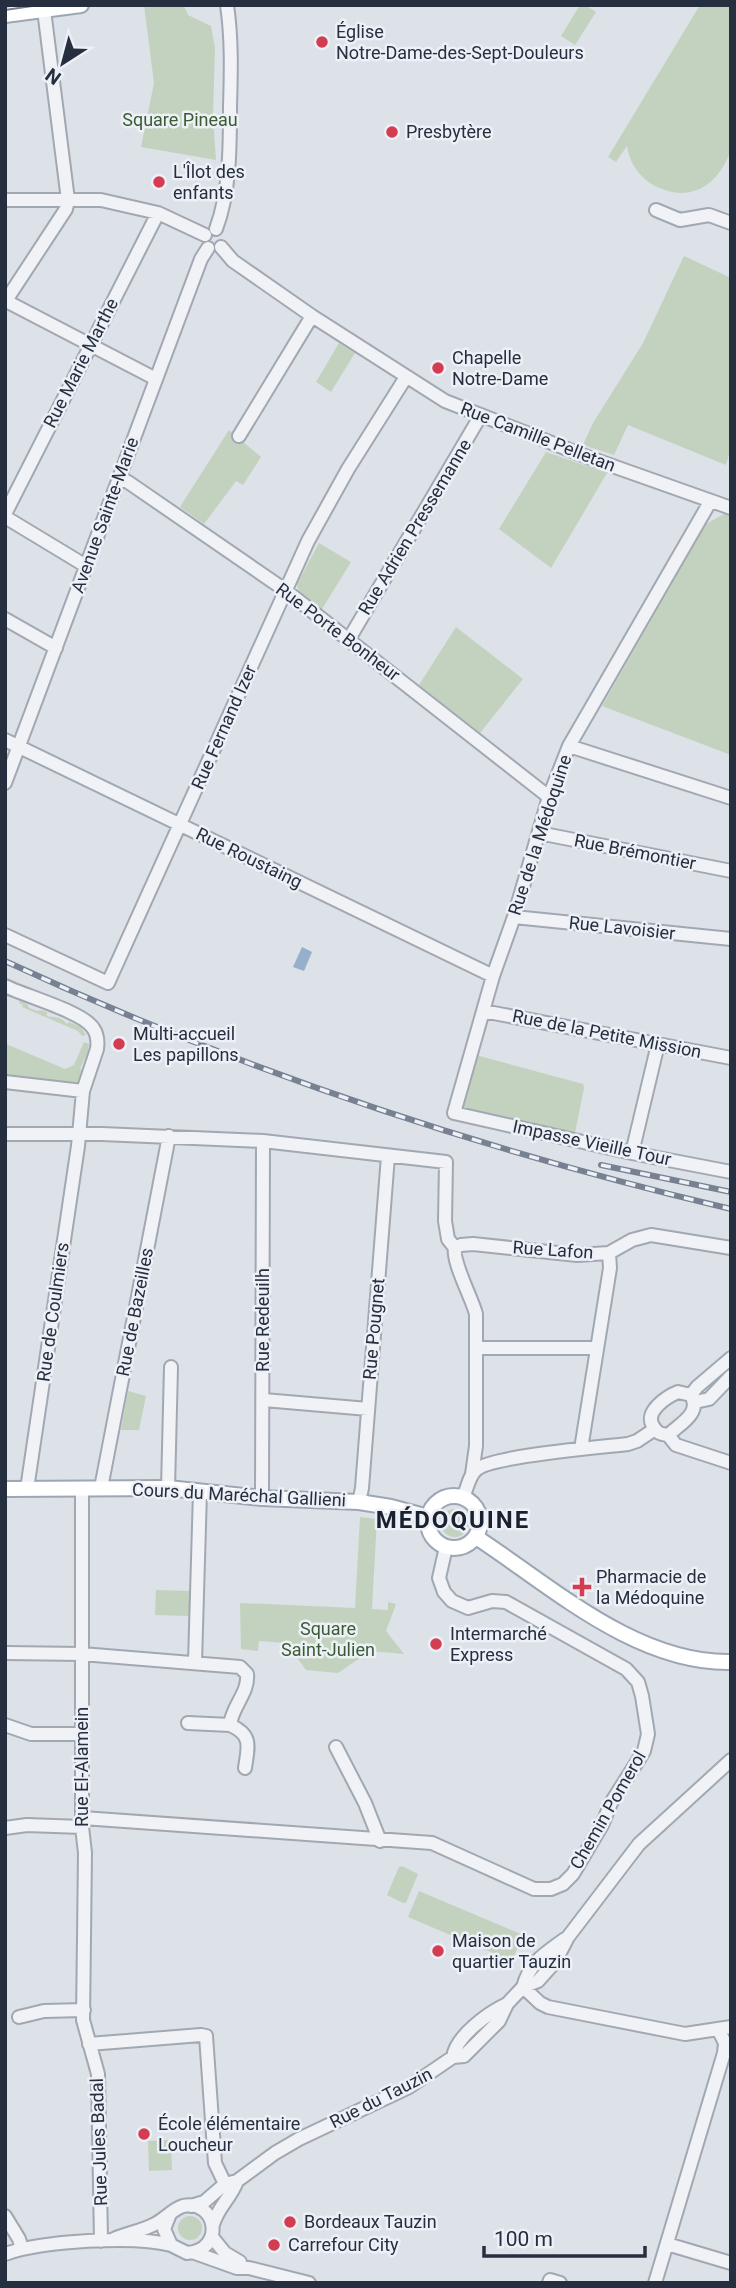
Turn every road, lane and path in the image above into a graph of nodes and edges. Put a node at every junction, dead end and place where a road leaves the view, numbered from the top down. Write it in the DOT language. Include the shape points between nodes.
graph roads {
  1 [pos="80,5"];
  2 [pos="228,5"];
  3 [pos="44,10"];
  4 [pos="5,15"];
  5 [pos="5,200"];
  6 [pos="68,200"];
  7 [pos="656,210"];
  8 [pos="158,213"];
  9 [pos="731,223"];
  10 [pos="212,240"];
  11 [pos="6,301"];
  12 [pos="312,316"];
  13 [pos="90,345"];
  14 [pos="406,377"];
  15 [pos="156,379"];
  16 [pos="481,415"];
  17 [pos="239,436"];
  18 [pos="119,478"];
  19 [pos="710,502"];
  20 [pos="731,508"];
  21 [pos="5,516"];
  22 [pos="86,566"];
  23 [pos="285,590"];
  24 [pos="5,619"];
  25 [pos="349,639"];
  26 [pos="56,648"];
  27 [pos="5,740"];
  28 [pos="569,746"];
  29 [pos="19,747"];
  30 [pos="5,783"];
  31 [pos="549,797"];
  32 [pos="731,798"];
  33 [pos="180,825"];
  34 [pos="539,833"];
  35 [pos="731,871"];
  36 [pos="514,917"];
  37 [pos="5,935"];
  38 [pos="731,939"];
  39 [pos="493,975"];
  40 [pos="5,985"];
  41 [pos="483,1011"];
  42 [pos="658,1044"];
  43 [pos="731,1058"];
  44 [pos="5,1082"];
  45 [pos="83,1091"];
  46 [pos="454,1113"];
  47 [pos="5,1134"];
  48 [pos="78,1135"];
  49 [pos="169,1136"];
  50 [pos="263,1141"];
  51 [pos="632,1153"];
  52 [pos="388,1156"];
  53 [pos="731,1172"];
  54 [pos="455,1248"];
  55 [pos="731,1248"];
  56 [pos="609,1253"];
  57 [pos="476,1348"];
  58 [pos="596,1348"];
  59 [pos="731,1358"];
  60 [pos="171,1367"];
  61 [pos="731,1376"];
  62 [pos="693,1399"];
  63 [pos="264,1400"];
  64 [pos="368,1409"];
  65 [pos="655,1429"];
  66 [pos="668,1435"];
  67 [pos="580,1449"];
  68 [pos="731,1463"];
  69 [pos="472,1474"];
  70 [pos="101,1488"];
  71 [pos="168,1488"];
  72 [pos="5,1489"];
  73 [pos="27,1489"];
  74 [pos="82,1489"];
  75 [pos="200,1492"];
  76 [pos="262,1498"];
  77 [pos="463,1498"];
  78 [pos="359,1502"];
  79 [pos="428,1517"];
  80 [pos="475,1537"];
  81 [pos="446,1547"];
  82 [pos="5,1653"];
  83 [pos="82,1654"];
  84 [pos="195,1662"];
  85 [pos="724,1663"];
  86 [pos="731,1671"];
  87 [pos="188,1723"];
  88 [pos="5,1725"];
  89 [pos="230,1725"];
  90 [pos="82,1734"];
  91 [pos="336,1747"];
  92 [pos="731,1760"];
  93 [pos="246,1768"];
  94 [pos="82,1823"];
  95 [pos="5,1828"];
  96 [pos="380,1841"];
  97 [pos="523,1987"];
  98 [pos="83,2010"];
  99 [pos="19,2017"];
  100 [pos="724,2028"];
  101 [pos="89,2045"];
  102 [pos="231,2183"];
  103 [pos="191,2206"];
  104 [pos="170,2214"];
  105 [pos="5,2216"];
  106 [pos="213,2231"];
  107 [pos="107,2240"];
  108 [pos="667,2244"];
  109 [pos="171,2245"];
  110 [pos="22,2249"];
  111 [pos="195,2253"];
  112 [pos="5,2255"];
  113 [pos="731,2263"];
  114 [pos="249,2268"];
  115 [pos="309,2283"];
  116 [pos="655,2283"];
  1 -- 3 [label="main road"];
  2 -- 10 [label="street" via="229,157"];
  3 -- 4 [label="main road"];
  3 -- 6 [label="street"];
  5 -- 6 [label="street, Rue Camille Pelletan"];
  6 -- 8 [label="street, Rue Camille Pelletan" via="101,200"];
  6 -- 11 [label="street"];
  7 -- 9 [label="street" via="680,220 709,215"];
  8 -- 10 [label="street, Rue Camille Pelletan"];
  8 -- 13 [label="street, Rue Marie Marthe"];
  10 -- 12 [label="street, Rue Camille Pelletan" via="233,261"];
  10 -- 15 [label="street, Avenue Sainte-Marie"];
  11 -- 13 [label="street"];
  12 -- 14 [label="street, Rue Camille Pelletan"];
  12 -- 17 [label="street"];
  13 -- 15 [label="street"];
  13 -- 21 [label="street, Rue Marie Marthe"];
  14 -- 16 [label="street, Rue Camille Pelletan" via="445,401"];
  14 -- 23 [label="street, Rue Fernand Izer" via="324,512"];
  15 -- 18 [label="street, Avenue Sainte-Marie"];
  16 -- 19 [label="street, Rue Camille Pelletan"];
  16 -- 25 [label="street, Rue Adrien Pressemanne"];
  18 -- 22 [label="street, Avenue Sainte-Marie"];
  18 -- 23 [label="street, Rue Porte Bonheur"];
  19 -- 20 [label="street, Rue Camille Pelletan"];
  19 -- 28 [label="street, Rue de la Médoquine"];
  21 -- 22 [label="street"];
  22 -- 26 [label="street, Avenue Sainte-Marie"];
  23 -- 25 [label="street, Rue Porte Bonheur"];
  23 -- 33 [label="street, Rue Fernand Izer"];
  24 -- 26 [label="street"];
  25 -- 31 [label="street, Rue Porte Bonheur"];
  26 -- 29 [label="street, Avenue Sainte-Marie"];
  27 -- 29 [label="street, Rue Roustaing"];
  28 -- 31 [label="street, Rue de la Médoquine"];
  28 -- 32 [label="street"];
  29 -- 30 [label="street, Avenue Sainte-Marie"];
  29 -- 33 [label="street, Rue Roustaing"];
  31 -- 34 [label="street, Rue de la Médoquine"];
  33 -- 37 [label="street, Rue Fernand Izer" via="108,983"];
  33 -- 39 [label="street, Rue Roustaing"];
  34 -- 35 [label="street, Rue Brémontier"];
  34 -- 36 [label="street, Rue de la Médoquine"];
  36 -- 38 [label="street, Rue Lavoisier"];
  36 -- 39 [label="street, Rue de la Médoquine"];
  39 -- 41 [label="street, Rue de la Médoquine"];
  40 -- 45 [label="street, Rue de Coulmiers" via="79,1016 94,1030 97,1049"];
  41 -- 42 [label="street, Rue de la Petite Mission"];
  41 -- 46 [label="street, Rue de la Médoquine"];
  42 -- 43 [label="street, Rue de la Petite Mission"];
  42 -- 51 [label="street"];
  44 -- 45 [label="street"];
  45 -- 48 [label="street, Rue de Coulmiers"];
  46 -- 51 [label="street, Impasse Vieille Tour"];
  47 -- 48 [label="street"];
  48 -- 49 [label="street"];
  48 -- 73 [label="street, Rue de Coulmiers"];
  49 -- 50 [label="street"];
  49 -- 70 [label="street, Rue de Bazeilles"];
  50 -- 52 [label="street"];
  50 -- 63 [label="street, Rue Redeuilh"];
  51 -- 53 [label="street, Impasse Vieille Tour"];
  52 -- 54 [label="street" via="446,1162 445,1221"];
  52 -- 64 [label="street, Rue Pougnet"];
  54 -- 56 [label="street, Rue Lafon" via="473,1244 577,1255"];
  54 -- 57 [label="street" via="456,1264 477,1314"];
  55 -- 56 [label="street, Rue Lafon" via="651,1235"];
  56 -- 58 [label="street"];
  57 -- 58 [label="street"];
  57 -- 69 [label="street"];
  58 -- 67 [label="street"];
  59 -- 62 [label="street" via="697,1387"];
  60 -- 71 [label="street"];
  61 -- 62 [label="street" via="709,1399"];
  62 -- 65 [label="street" via="684,1392 673,1394 653,1411 650,1422"];
  62 -- 66 [label="street" via="692,1415"];
  63 -- 64 [label="street"];
  63 -- 76 [label="street, Rue Redeuilh"];
  64 -- 78 [label="street, Rue Pougnet"];
  65 -- 66 [label="street"];
  65 -- 67 [label="street" via="628,1444"];
  66 -- 68 [label="street" via="676,1444"];
  67 -- 69 [label="street" via="487,1464"];
  69 -- 77 [label="street"];
  70 -- 71 [label="main road, Cours du Maréchal Gallieni"];
  70 -- 74 [label="main road, Cours du Maréchal Gallieni"];
  71 -- 75 [label="main road, Cours du Maréchal Gallieni"];
  72 -- 73 [label="main road, Cours du Maréchal Gallieni"];
  73 -- 74 [label="main road, Cours du Maréchal Gallieni"];
  74 -- 83 [label="street, Rue El-Alamein"];
  75 -- 76 [label="main road, Cours du Maréchal Gallieni"];
  75 -- 84 [label="street"];
  76 -- 78 [label="main road, Cours du Maréchal Gallieni"];
  77 -- 79 [label="main road" via="438,1502"];
  77 -- 80 [label="main road" via="479,1515"];
  78 -- 79 [label="main road, Cours du Maréchal Gallieni"];
  79 -- 81 [label="main road" via="434,1539"];
  80 -- 81 [label="main road" via="463,1547"];
  80 -- 85 [label="main road" via="593,1618 690,1659"];
  81 -- 96 [label="street, Chemin Pomerol" via="439,1577 453,1601 468,1608 506,1602 633,1674 642,1696 647,1741 573,1874 551,1889 534,1889 432,1843"];
  82 -- 83 [label="street"];
  83 -- 84 [label="street"];
  83 -- 90 [label="street, Rue El-Alamein"];
  84 -- 89 [label="street" via="234,1665 247,1674"];
  85 -- 86 [label="main road"];
  87 -- 89 [label="street"];
  88 -- 90 [label="street" via="32,1734"];
  89 -- 93 [label="street" via="247,1737"];
  90 -- 94 [label="street, Rue El-Alamein"];
  91 -- 96 [label="street"];
  92 -- 97 [label="street, Rue du Tauzin" via="639,1844 568,1937 527,1971"];
  94 -- 95 [label="street, Chemin Pomerol"];
  94 -- 96 [label="street, Chemin Pomerol" via="258,1830"];
  94 -- 98 [label="street, Rue El-Alamein"];
  97 -- 100 [label="street" via="540,2003 574,2013 685,2034"];
  97 -- 102 [label="street, Rue du Tauzin" via="463,2038 453,2057 409,2087 299,2139"];
  98 -- 99 [label="street"];
  98 -- 101 [label="street, Rue El-Alamein"];
  100 -- 108 [label="street" via="724,2053"];
  101 -- 102 [label="street" via="206,2036 215,2163"];
  101 -- 107 [label="street, Rue Jules Badal" via="97,2074"];
  102 -- 103 [label="street, Rue du Tauzin"];
  102 -- 106 [label="street, Rue du Tauzin" via="234,2191 216,2213"];
  103 -- 104 [label="street"];
  103 -- 106 [label="street" via="209,2215"];
  104 -- 107 [label="street" via="144,2230"];
  104 -- 109 [label="street" via="164,2229"];
  105 -- 110 [label="street"];
  106 -- 111 [label="street" via="202,2250"];
  106 -- 114 [label="street" via="225,2253"];
  107 -- 109 [label="street"];
  107 -- 110 [label="street"];
  108 -- 113 [label="street"];
  108 -- 116 [label="street"];
  109 -- 111 [label="street"];
  110 -- 112 [label="street"];
  111 -- 114 [label="street"];
  114 -- 115 [label="street"];
}
